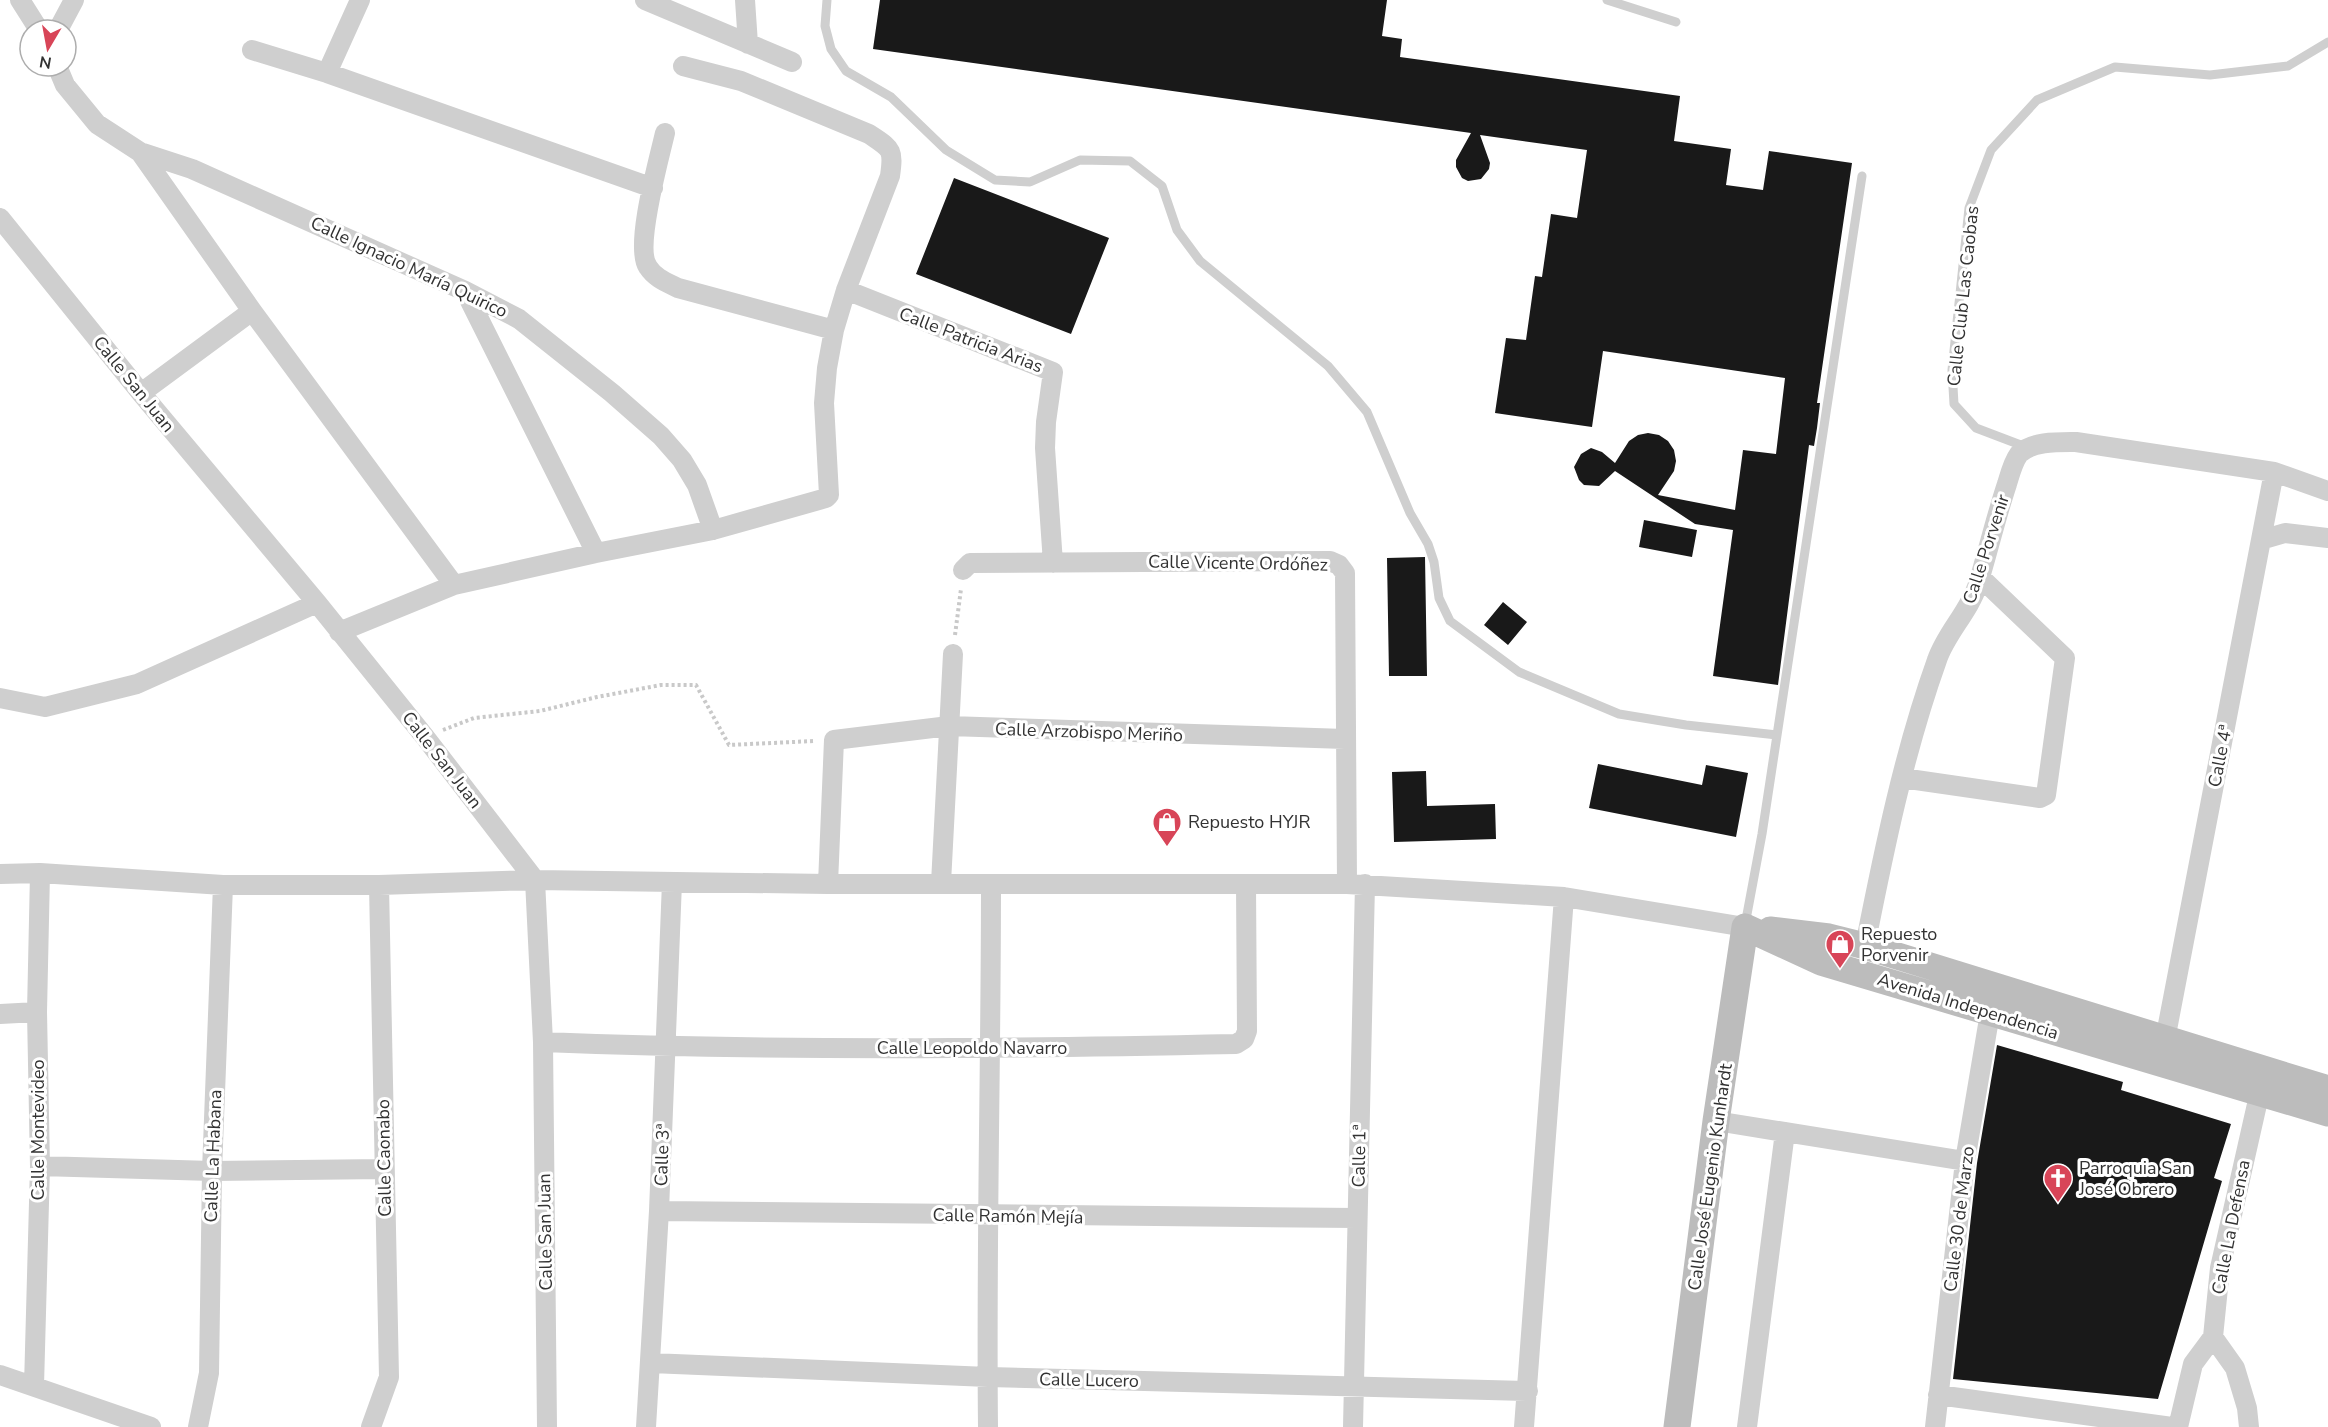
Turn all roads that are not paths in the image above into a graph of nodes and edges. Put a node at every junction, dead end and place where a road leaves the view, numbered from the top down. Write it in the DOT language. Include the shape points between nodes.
graph roads {
  1 [pos="20,0"];
  2 [pos="74,0"];
  3 [pos="360,0"];
  4 [pos="645,0"];
  5 [pos="745,0"];
  6 [pos="826,0"];
  7 [pos="1607,0"];
  8 [pos="31,18"];
  9 [pos="64,18"];
  10 [pos="1676,22"];
  11 [pos="2328,42"];
  12 [pos="748,44"];
  13 [pos="252,50"];
  14 [pos="792,62"];
  15 [pos="683,66"];
  16 [pos="327,73"];
  17 [pos="62,78"];
  18 [pos="665,133"];
  19 [pos="140,152"];
  20 [pos="1863,176"];
  21 [pos="653,188"];
  22 [pos="0,218"];
  23 [pos="846,290"];
  24 [pos="465,291"];
  25 [pos="252,311"];
  26 [pos="834,330"];
  27 [pos="141,393"];
  28 [pos="2029,448"];
  29 [pos="2274,472"];
  30 [pos="2328,491"];
  31 [pos="713,530"];
  32 [pos="2328,538"];
  33 [pos="2261,540"];
  34 [pos="596,553"];
  35 [pos="1053,563"];
  36 [pos="963,570"];
  37 [pos="1980,577"];
  38 [pos="454,585"];
  39 [pos="316,603"];
  40 [pos="339,632"];
  41 [pos="953,654"];
  42 [pos="0,698"];
  43 [pos="949,726"];
  44 [pos="1777,735"];
  45 [pos="1345,739"];
  46 [pos="1902,778"];
  47 [pos="40,873"];
  48 [pos="0,874"];
  49 [pos="535,880"];
  50 [pos="672,882"];
  51 [pos="941,883"];
  52 [pos="828,884"];
  53 [pos="991,884"];
  54 [pos="1246,884"];
  55 [pos="1356,884"];
  56 [pos="223,885"];
  57 [pos="380,885"];
  58 [pos="1564,897"];
  59 [pos="1745,927"];
  60 [pos="1865,946"];
  61 [pos="37,1012"];
  62 [pos="1990,1013"];
  63 [pos="0,1014"];
  64 [pos="2165,1040"];
  65 [pos="543,1042"];
  66 [pos="666,1047"];
  67 [pos="991,1049"];
  68 [pos="2328,1089"];
  69 [pos="2260,1091"];
  70 [pos="2328,1113"];
  71 [pos="1716,1121"];
  72 [pos="1785,1132"];
  73 [pos="1965,1161"];
  74 [pos="40,1166"];
  75 [pos="384,1168"];
  76 [pos="212,1171"];
  77 [pos="659,1211"];
  78 [pos="987,1216"];
  79 [pos="1357,1218"];
  80 [pos="2213,1337"];
  81 [pos="651,1364"];
  82 [pos="0,1375"];
  83 [pos="988,1377"];
  84 [pos="34,1386"];
  85 [pos="1354,1386"];
  86 [pos="1528,1391"];
  87 [pos="1938,1395"];
  88 [pos="151,1427"];
  89 [pos="198,1427"];
  90 [pos="371,1427"];
  91 [pos="547,1427"];
  92 [pos="646,1427"];
  93 [pos="988,1427"];
  94 [pos="1353,1427"];
  95 [pos="1524,1427"];
  96 [pos="1677,1427"];
  97 [pos="1747,1427"];
  98 [pos="1935,1427"];
  99 [pos="2172,1427"];
  100 [pos="2178,1427"];
  101 [pos="2249,1427"];
  1 -- 8 [label="street"];
  2 -- 9 [label="street"];
  3 -- 16 [label="street"];
  4 -- 12 [label="street"];
  5 -- 12 [label="street"];
  6 -- 44 [label="lane" via="825,26 831,49 846,71 891,98 946,150 995,180 1030,182 1080,160 1130,160 1162,186 1177,230 1200,261 1328,366 1367,412 1410,513 1428,544 1439,598 1450,621 1519,672 1619,714"];
  7 -- 10 [label="lane"];
  11 -- 28 [label="lane, Calle Club Las Caobas" via="2288,66 2210,75 2115,67 2037,100 1991,150 1970,208 1952,370 1954,404 1976,428"];
  12 -- 14 [label="street"];
  13 -- 16 [label="street"];
  15 -- 23 [label="street" via="741,81 868,134 887,146 893,156 890,176"];
  16 -- 21 [label="street"];
  17 -- 19 [label="street, Calle Ignacio María Quirico" via="97,124"];
  18 -- 21 [label="street"];
  19 -- 24 [label="street, Calle Ignacio María Quirico" via="192,168"];
  19 -- 25 [label="street"];
  20 -- 44 [label="lane"];
  21 -- 26 [label="street" via="643,244 646,265 659,279 678,288"];
  22 -- 27 [label="street, Calle San Juan"];
  23 -- 26 [label="street"];
  23 -- 35 [label="street, Calle Patricia Arias" via="1053,372 1045,448"];
  24 -- 31 [label="street, Calle Ignacio María Quirico" via="519,319 661,436 697,485"];
  24 -- 34 [label="street"];
  25 -- 27 [label="street"];
  25 -- 38 [label="street"];
  26 -- 31 [label="street" via="824,404 829,495"];
  27 -- 39 [label="street, Calle San Juan"];
  28 -- 29 [label="street" via="2076,442"];
  28 -- 37 [label="street, Calle Porvenir" via="2015,462"];
  29 -- 30 [label="street"];
  29 -- 33 [label="street, Calle 4ª"];
  31 -- 34 [label="street"];
  32 -- 33 [label="street" via="2285,533"];
  33 -- 64 [label="street, Calle 4ª"];
  34 -- 38 [label="street"];
  35 -- 36 [label="street, Calle Vicente Ordóñez" via="970,563"];
  35 -- 45 [label="street, Calle Vicente Ordóñez" via="1330,561 1339,565 1345,573"];
  37 -- 46 [label="street, Calle Porvenir" via="1938,656"];
  37 -- 46 [label="street" via="2065,658 2046,795 2040,798"];
  38 -- 40 [label="street"];
  39 -- 40 [label="street, Calle San Juan"];
  39 -- 42 [label="street" via="137,684 45,707"];
  40 -- 49 [label="street, Calle San Juan"];
  41 -- 43 [label="street"];
  43 -- 45 [label="street, Calle Arzobispo Meriño"];
  43 -- 51 [label="street"];
  43 -- 52 [label="street, Calle Arzobispo Meriño" via="834,740"];
  44 -- 59 [label="lane"];
  45 -- 55 [label="street, Calle Vicente Ordóñez"];
  46 -- 60 [label="street, Calle Porvenir"];
  47 -- 48 [label="street"];
  47 -- 56 [label="street"];
  47 -- 61 [label="street, Calle Montevideo"];
  49 -- 50 [label="street"];
  49 -- 57 [label="street"];
  49 -- 65 [label="street, Calle San Juan"];
  50 -- 52 [label="street"];
  50 -- 66 [label="street, Calle 3ª"];
  51 -- 52 [label="street"];
  51 -- 53 [label="street"];
  53 -- 54 [label="street"];
  53 -- 67 [label="street"];
  54 -- 55 [label="street"];
  54 -- 67 [label="street, Calle Leopoldo Navarro" via="1244,1039 1236,1044"];
  55 -- 58 [label="street"];
  55 -- 79 [label="street, Calle 1ª"];
  56 -- 57 [label="street"];
  56 -- 76 [label="street, Calle La Habana"];
  57 -- 75 [label="street, Calle Caonabo"];
  58 -- 59 [label="street"];
  58 -- 86 [label="street"];
  59 -- 60 [label="street, Avenida Independencia" via="1829,937"];
  59 -- 62 [label="street, Avenida Independencia" via="1821,962"];
  59 -- 71 [label="street, Calle José Eugenio Kunhardt"];
  60 -- 64 [label="street, Avenida Independencia"];
  61 -- 63 [label="street"];
  61 -- 74 [label="street, Calle Montevideo"];
  62 -- 69 [label="street, Avenida Independencia"];
  62 -- 73 [label="street, Calle 30 de Marzo"];
  64 -- 68 [label="street, Avenida Independencia"];
  65 -- 66 [label="street, Calle Leopoldo Navarro"];
  65 -- 91 [label="street, Calle San Juan"];
  66 -- 67 [label="street, Calle Leopoldo Navarro"];
  66 -- 77 [label="street, Calle 3ª"];
  67 -- 78 [label="street"];
  69 -- 70 [label="street, Avenida Independencia"];
  69 -- 80 [label="street, Calle La Defensa" via="2220,1268"];
  71 -- 72 [label="street"];
  71 -- 96 [label="street, Calle José Eugenio Kunhardt"];
  72 -- 73 [label="street"];
  72 -- 97 [label="street"];
  73 -- 87 [label="street, Calle 30 de Marzo"];
  74 -- 76 [label="street"];
  74 -- 84 [label="street, Calle Montevideo"];
  75 -- 76 [label="street"];
  75 -- 90 [label="street, Calle Caonabo" via="389,1377"];
  76 -- 89 [label="street, Calle La Habana" via="209,1373"];
  77 -- 78 [label="street, Calle Ramón Mejía"];
  77 -- 81 [label="street, Calle 3ª"];
  78 -- 79 [label="street, Calle Ramón Mejía"];
  78 -- 83 [label="street"];
  79 -- 85 [label="street, Calle 1ª"];
  80 -- 100 [label="street" via="2193,1364"];
  80 -- 101 [label="street" via="2235,1368"];
  81 -- 83 [label="street, Calle Lucero"];
  81 -- 92 [label="street, Calle 3ª"];
  82 -- 84 [label="street"];
  83 -- 85 [label="street, Calle Lucero"];
  83 -- 93 [label="street"];
  84 -- 88 [label="street"];
  85 -- 86 [label="street, Calle Lucero"];
  85 -- 94 [label="street, Calle 1ª"];
  86 -- 95 [label="street"];
  87 -- 98 [label="street, Calle 30 de Marzo"];
  87 -- 99 [label="street"];
}
